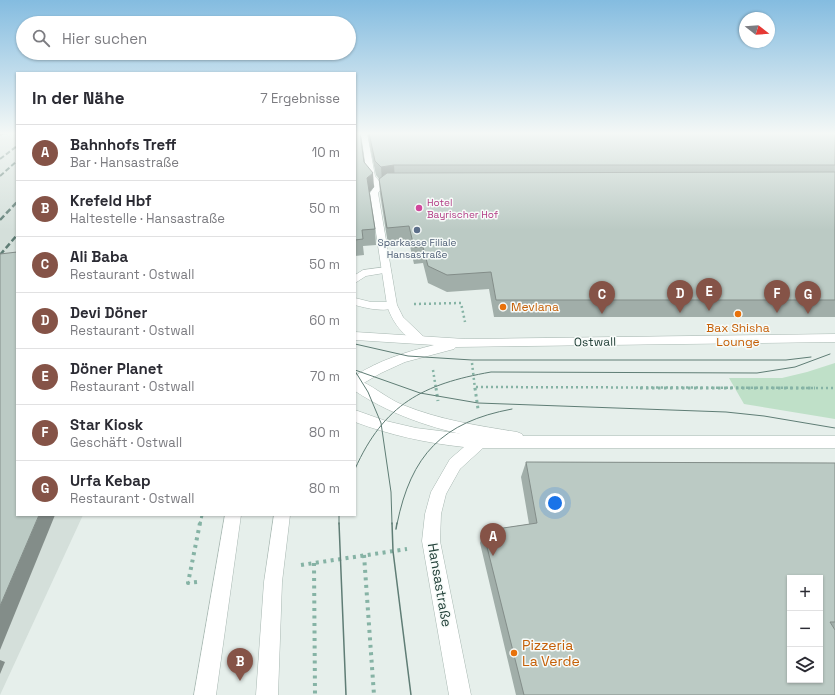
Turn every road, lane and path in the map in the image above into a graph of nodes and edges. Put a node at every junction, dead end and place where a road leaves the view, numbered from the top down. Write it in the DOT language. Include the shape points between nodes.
graph roads {
  1 [pos="369,165"];
  2 [pos="399,183"];
  3 [pos="379,186"];
  4 [pos="386,270"];
  5 [pos="356,279"];
  6 [pos="356,301"];
  7 [pos="392,305"];
  8 [pos="356,336"];
  9 [pos="835,338"];
  10 [pos="420,339"];
  11 [pos="467,343"];
  12 [pos="356,383"];
  13 [pos="356,385"];
  14 [pos="835,388"];
  15 [pos="356,416"];
  16 [pos="533,441"];
  17 [pos="480,442"];
  18 [pos="835,442"];
  19 [pos="233,516"];
  20 [pos="278,516"];
  21 [pos="282,516"];
  22 [pos="277,538"];
  23 [pos="403,550"];
  24 [pos="364,555"];
  25 [pos="314,562"];
  26 [pos="305,564"];
  27 [pos="205,695"];
  28 [pos="268,695"];
  29 [pos="315,695"];
  30 [pos="374,695"];
  31 [pos="460,695"];
  1 -- 3 [label="street" via="371,176"];
  2 -- 3 [label="street"];
  3 -- 4 [label="street" via="374,193"];
  4 -- 5 [label="street" via="363,273"];
  4 -- 7 [label="street"];
  6 -- 7 [label="street" via="371,306"];
  7 -- 10 [label="street" via="394,314 401,324"];
  7 -- 11 [label="path" via="461,303"];
  8 -- 10 [label="street, Ostwall"];
  9 -- 11 [label="street, Ostwall"];
  10 -- 11 [label="street, Ostwall"];
  11 -- 12 [label="street" via="408,356 390,363"];
  11 -- 14 [label="path" via="476,387"];
  13 -- 16 [label="street" via="396,409 412,415 480,432"];
  15 -- 17 [label="street" via="416,436"];
  16 -- 17 [label="street"];
  16 -- 18 [label="street"];
  17 -- 31 [label="street, Hansastraße" via="455,464 439,492 433,514 431,541"];
  19 -- 27 [label="street"];
  20 -- 22 [label="street"];
  21 -- 22 [label="street"];
  22 -- 28 [label="street"];
  23 -- 24 [label="path"];
  24 -- 25 [label="path"];
  24 -- 30 [label="path"];
  25 -- 26 [label="path"];
  25 -- 29 [label="path"];
}
